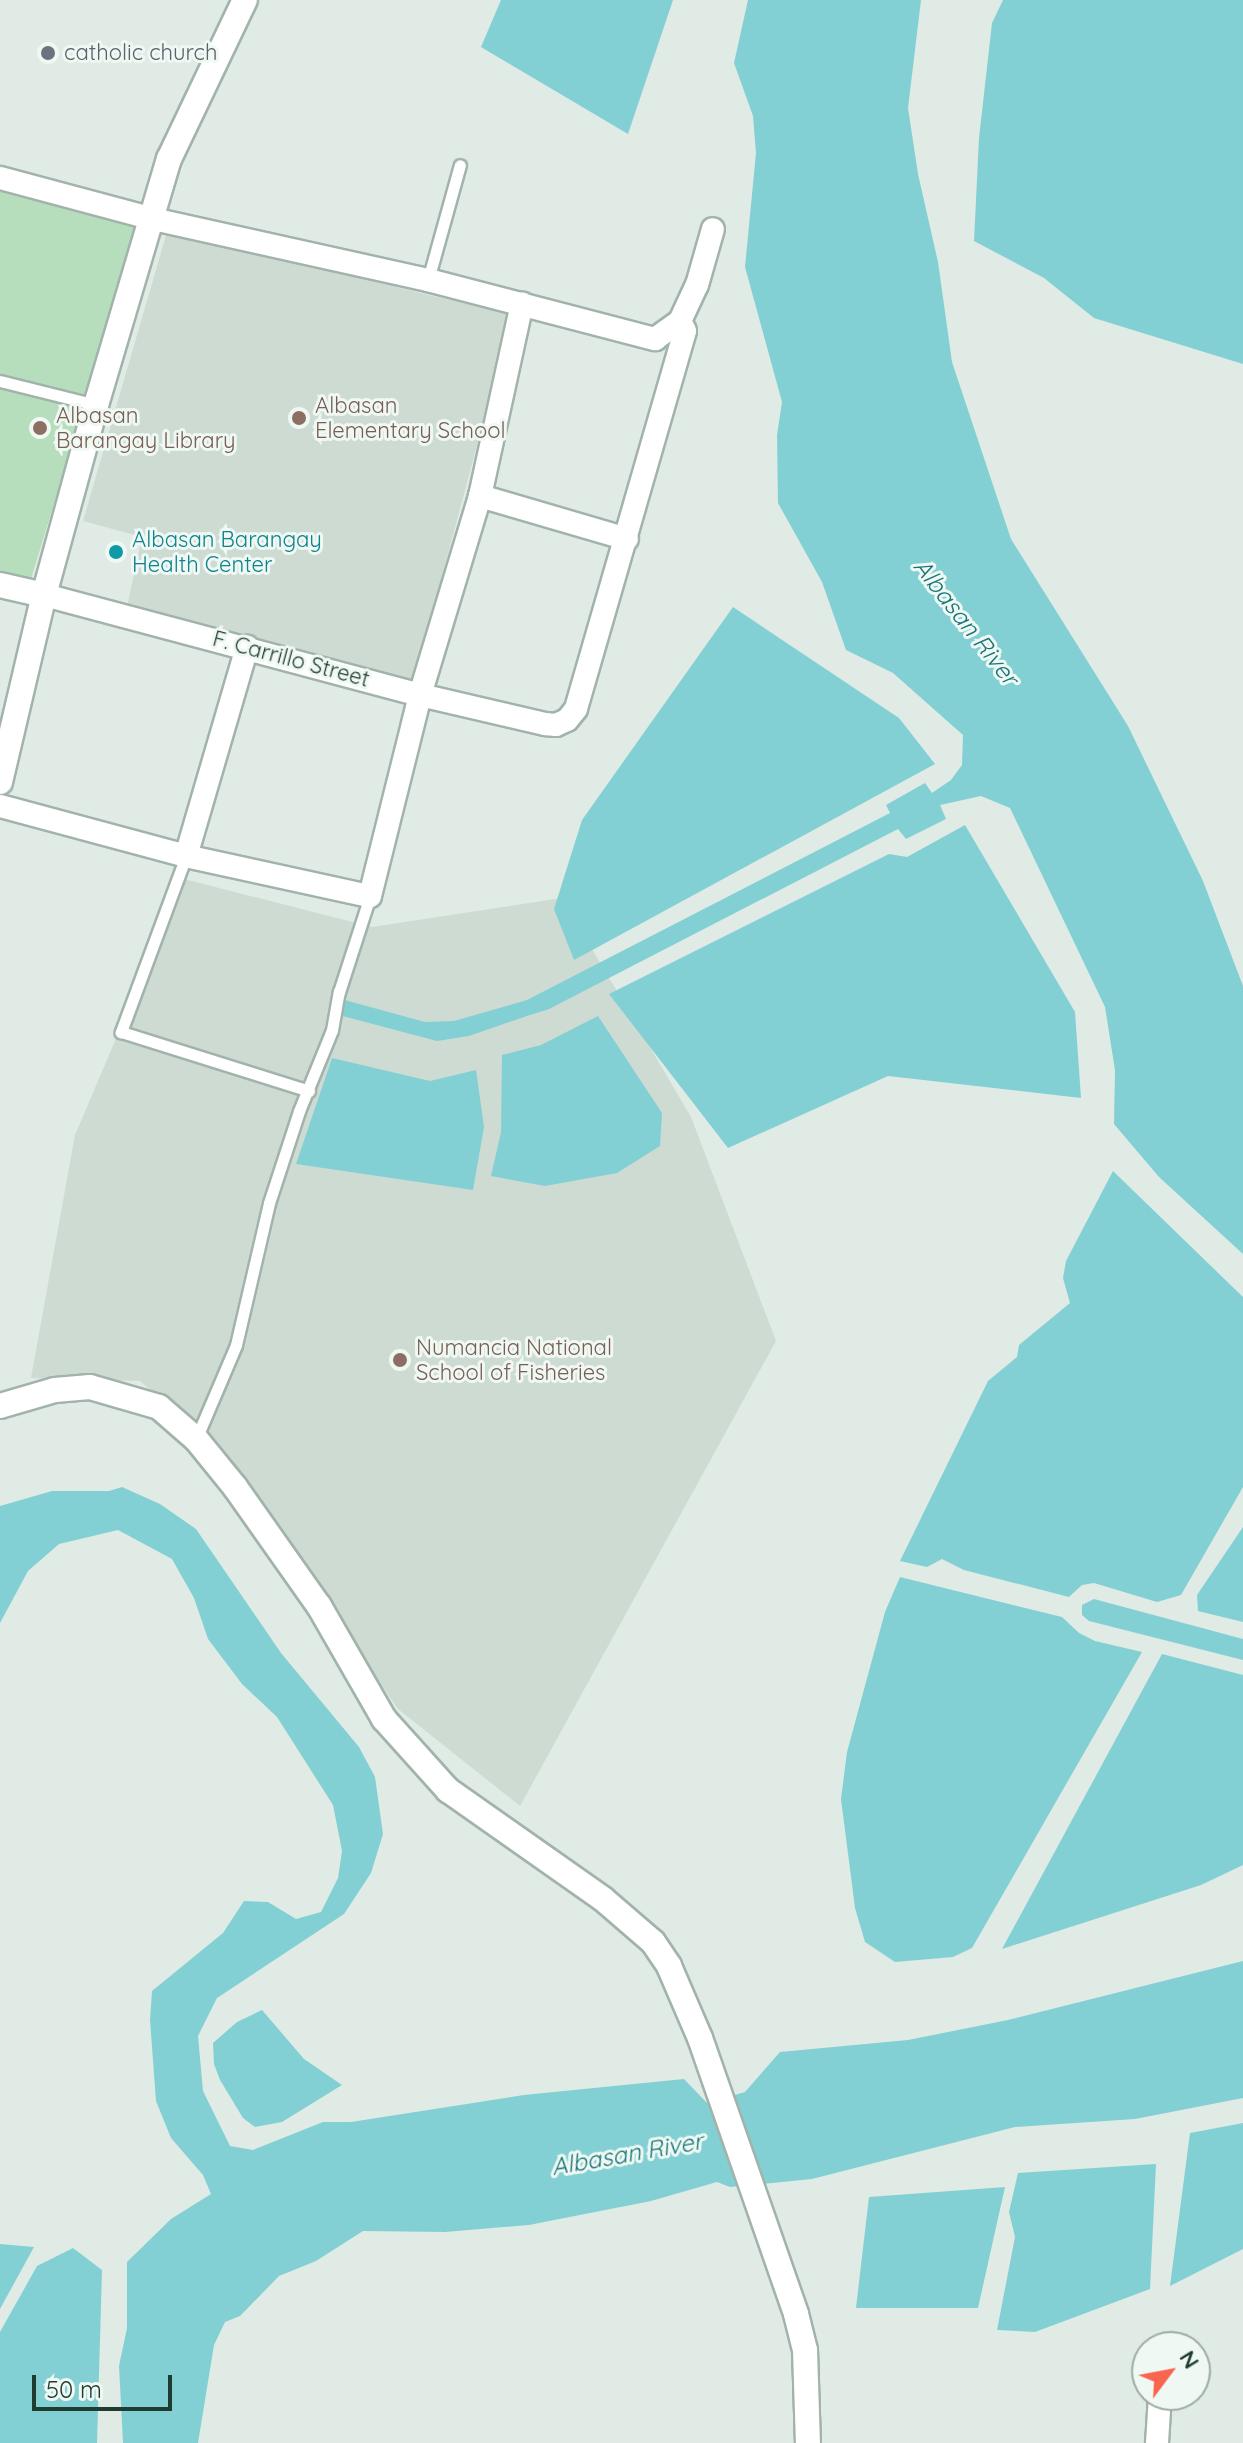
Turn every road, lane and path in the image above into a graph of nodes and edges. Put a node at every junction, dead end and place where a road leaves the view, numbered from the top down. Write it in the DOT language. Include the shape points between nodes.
graph roads {
  1 [pos="245,0"];
  2 [pos="460,165"];
  3 [pos="0,178"];
  4 [pos="153,219"];
  5 [pos="713,229"];
  6 [pos="428,280"];
  7 [pos="522,304"];
  8 [pos="680,321"];
  9 [pos="0,381"];
  10 [pos="96,405"];
  11 [pos="480,496"];
  12 [pos="627,539"];
  13 [pos="0,585"];
  14 [pos="44,595"];
  15 [pos="247,647"];
  16 [pos="420,695"];
  17 [pos="0,782"];
  18 [pos="0,806"];
  19 [pos="186,856"];
  20 [pos="370,896"];
  21 [pos="309,1091"];
  22 [pos="0,1406"];
  23 [pos="196,1439"];
  24 [pos="1159,2411"];
  25 [pos="808,2443"];
  26 [pos="1157,2443"];
  1 -- 4 [label="street" via="169,159"];
  2 -- 6 [label="lane"];
  3 -- 4 [label="street"];
  4 -- 6 [label="street"];
  4 -- 10 [label="street"];
  5 -- 8 [label="street"];
  6 -- 7 [label="street"];
  7 -- 8 [label="street" via="655,339"];
  7 -- 11 [label="street"];
  8 -- 12 [label="street" via="683,345"];
  9 -- 10 [label="lane"];
  10 -- 14 [label="street"];
  11 -- 12 [label="street"];
  11 -- 16 [label="street"];
  12 -- 16 [label="street, F. Carrillo Street" via="576,709 567,720 556,725"];
  13 -- 14 [label="street, F. Carrillo Street"];
  14 -- 15 [label="street, F. Carrillo Street"];
  14 -- 17 [label="street"];
  15 -- 16 [label="street, F. Carrillo Street"];
  15 -- 19 [label="street"];
  16 -- 20 [label="street"];
  18 -- 19 [label="street"];
  19 -- 20 [label="street"];
  19 -- 21 [label="lane" via="121,1032"];
  20 -- 21 [label="lane"];
  21 -- 23 [label="lane" via="269,1203 236,1345"];
  22 -- 23 [label="street" via="55,1390 90,1387 159,1407"];
  23 -- 25 [label="street" via="319,1606 384,1719 448,1790 603,1899 653,1942 669,1966 700,2038 805,2350"];
  24 -- 26 [label="street"];
}
